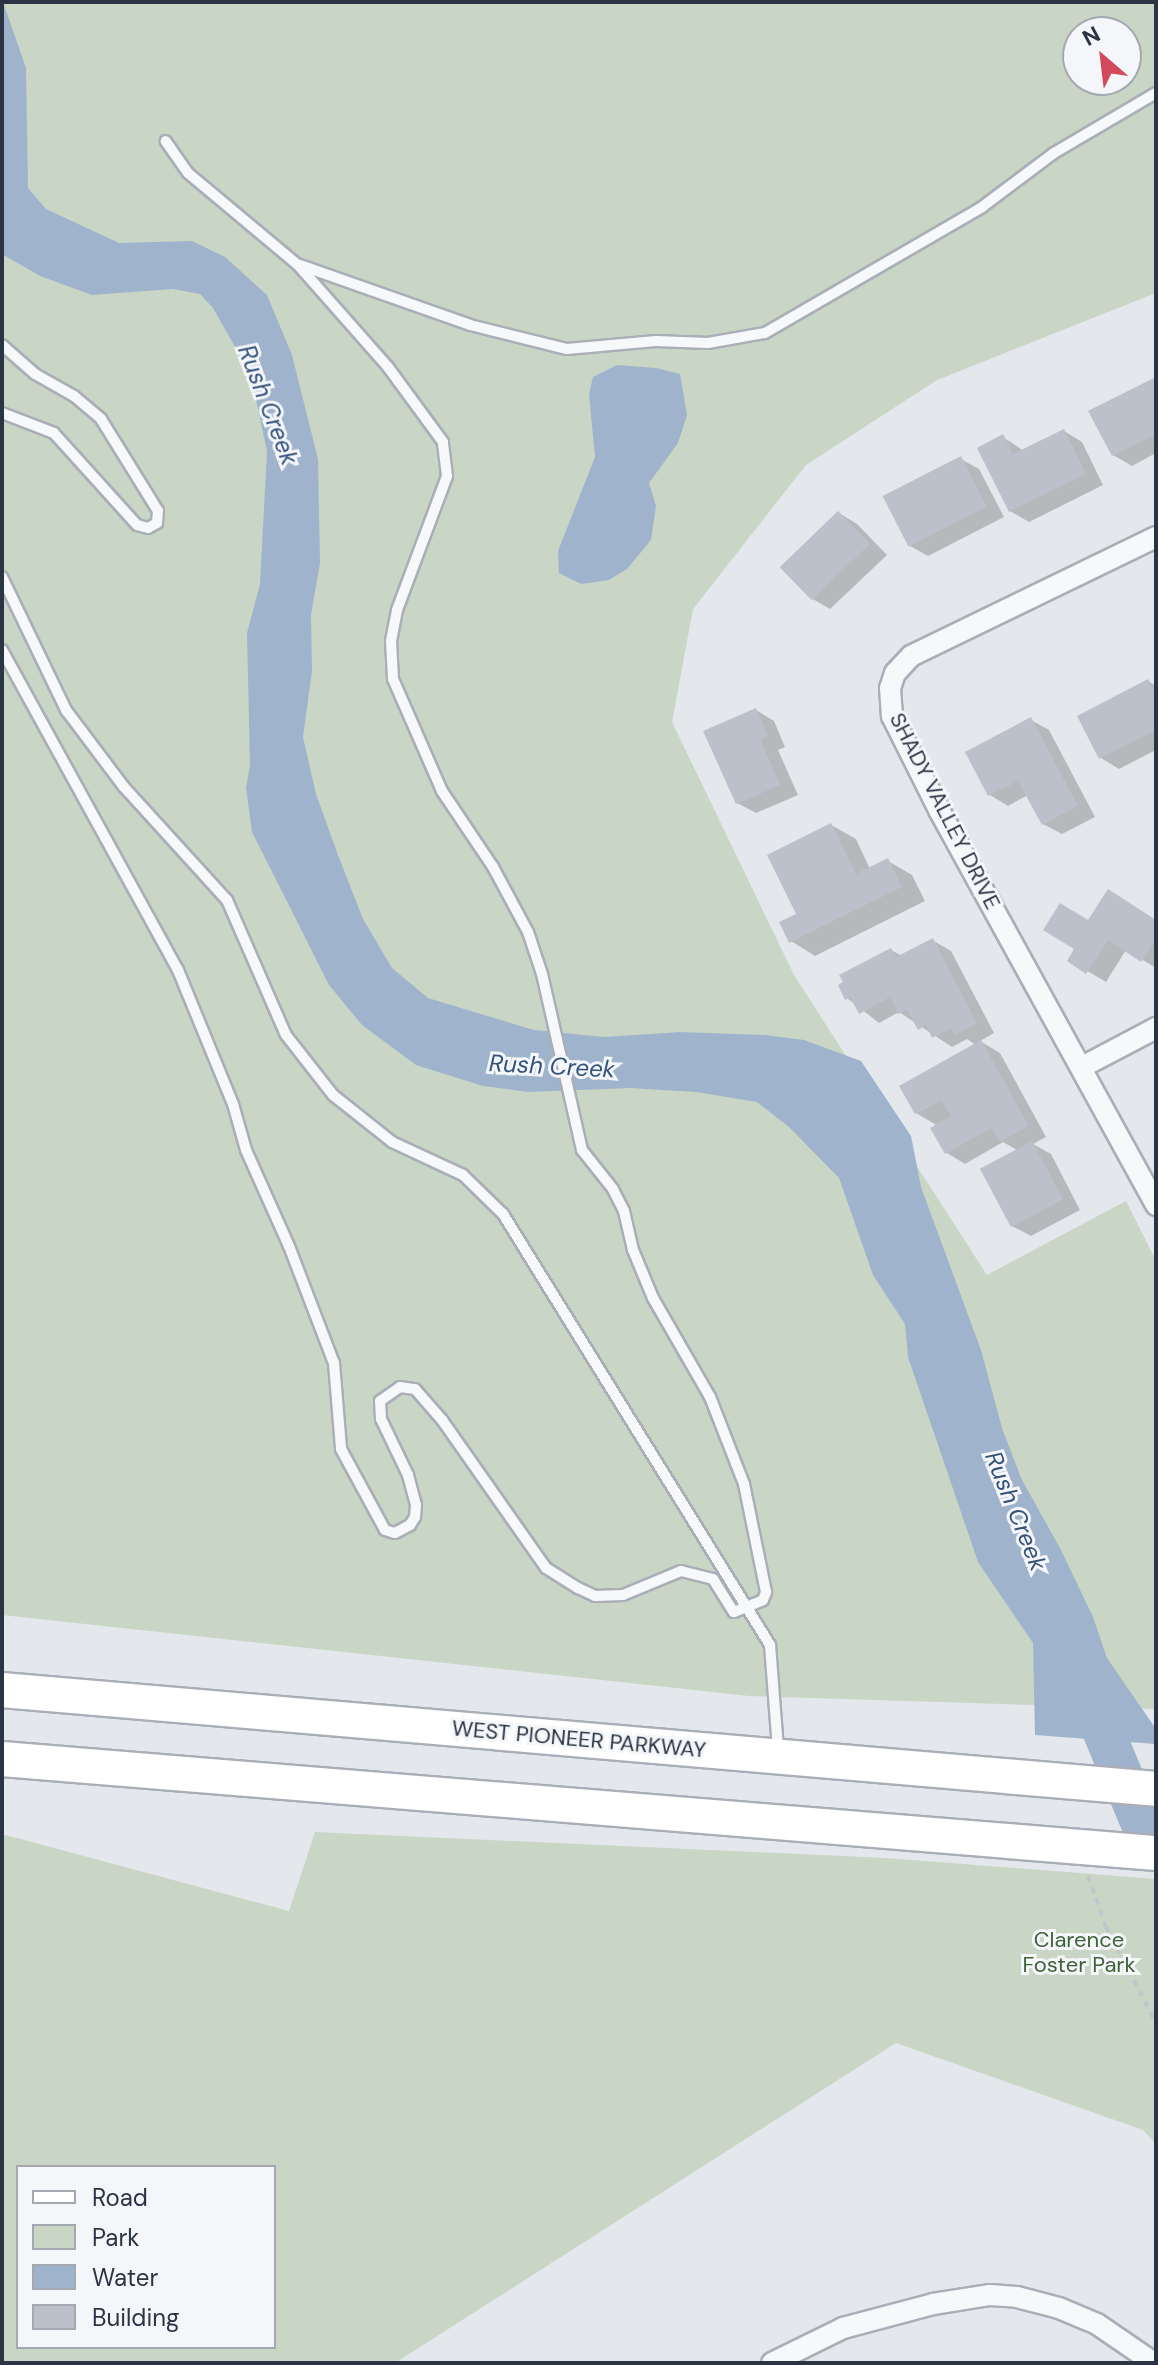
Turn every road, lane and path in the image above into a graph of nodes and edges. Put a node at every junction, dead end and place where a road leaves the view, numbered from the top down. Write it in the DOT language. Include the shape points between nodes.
graph roads {
  1 [pos="1156,93"];
  2 [pos="166,141"];
  3 [pos="298,265"];
  4 [pos="2,345"];
  5 [pos="2,413"];
  6 [pos="1156,537"];
  7 [pos="2,577"];
  8 [pos="2,650"];
  9 [pos="1156,1028"];
  10 [pos="1082,1067"];
  11 [pos="1156,1205"];
  12 [pos="747,1608"];
  13 [pos="2,1690"];
  14 [pos="778,1756"];
  15 [pos="2,1759"];
  16 [pos="1156,1789"];
  17 [pos="1156,1853"];
  18 [pos="1088,1876"];
  19 [pos="1156,2023"];
  20 [pos="772,2363"];
  21 [pos="1154,2363"];
  1 -- 3 [label="lane" via="1054,153 982,207 765,333 708,343 656,341 567,349 470,325"];
  2 -- 3 [label="lane" via="188,173"];
  3 -- 12 [label="lane" via="388,367 443,442 447,476 397,610 391,641 393,679 442,791 528,932 582,1150 624,1211 653,1298 710,1397 744,1484 766,1592 763,1600"];
  4 -- 5 [label="lane" via="101,419 158,511 157,523 148,528 137,525 54,433"];
  6 -- 10 [label="street, SHADY VALLEY DRIVE" via="911,656 895,673 890,688 892,716 912,757"];
  7 -- 12 [label="lane" via="66,710 124,787 227,900 286,1035 333,1095 392,1142 463,1175 503,1214"];
  8 -- 12 [label="lane" via="178,970 334,1363 341,1449 385,1530 395,1533 410,1525 416,1505 381,1419 380,1401 400,1387 415,1389 546,1568 595,1596 623,1595 667,1575 698,1573 713,1579 734,1612"];
  9 -- 10 [label="street"];
  10 -- 11 [label="street, SHADY VALLEY DRIVE"];
  12 -- 14 [label="lane" via="770,1645"];
  13 -- 14 [label="main road, WEST PIONEER PARKWAY"];
  14 -- 16 [label="main road, WEST PIONEER PARKWAY"];
  15 -- 17 [label="main road"];
  18 -- 19 [label="path" via="1106,1927"];
  20 -- 21 [label="street" via="843,2328 990,2295 1059,2308 1097,2324"];
}
